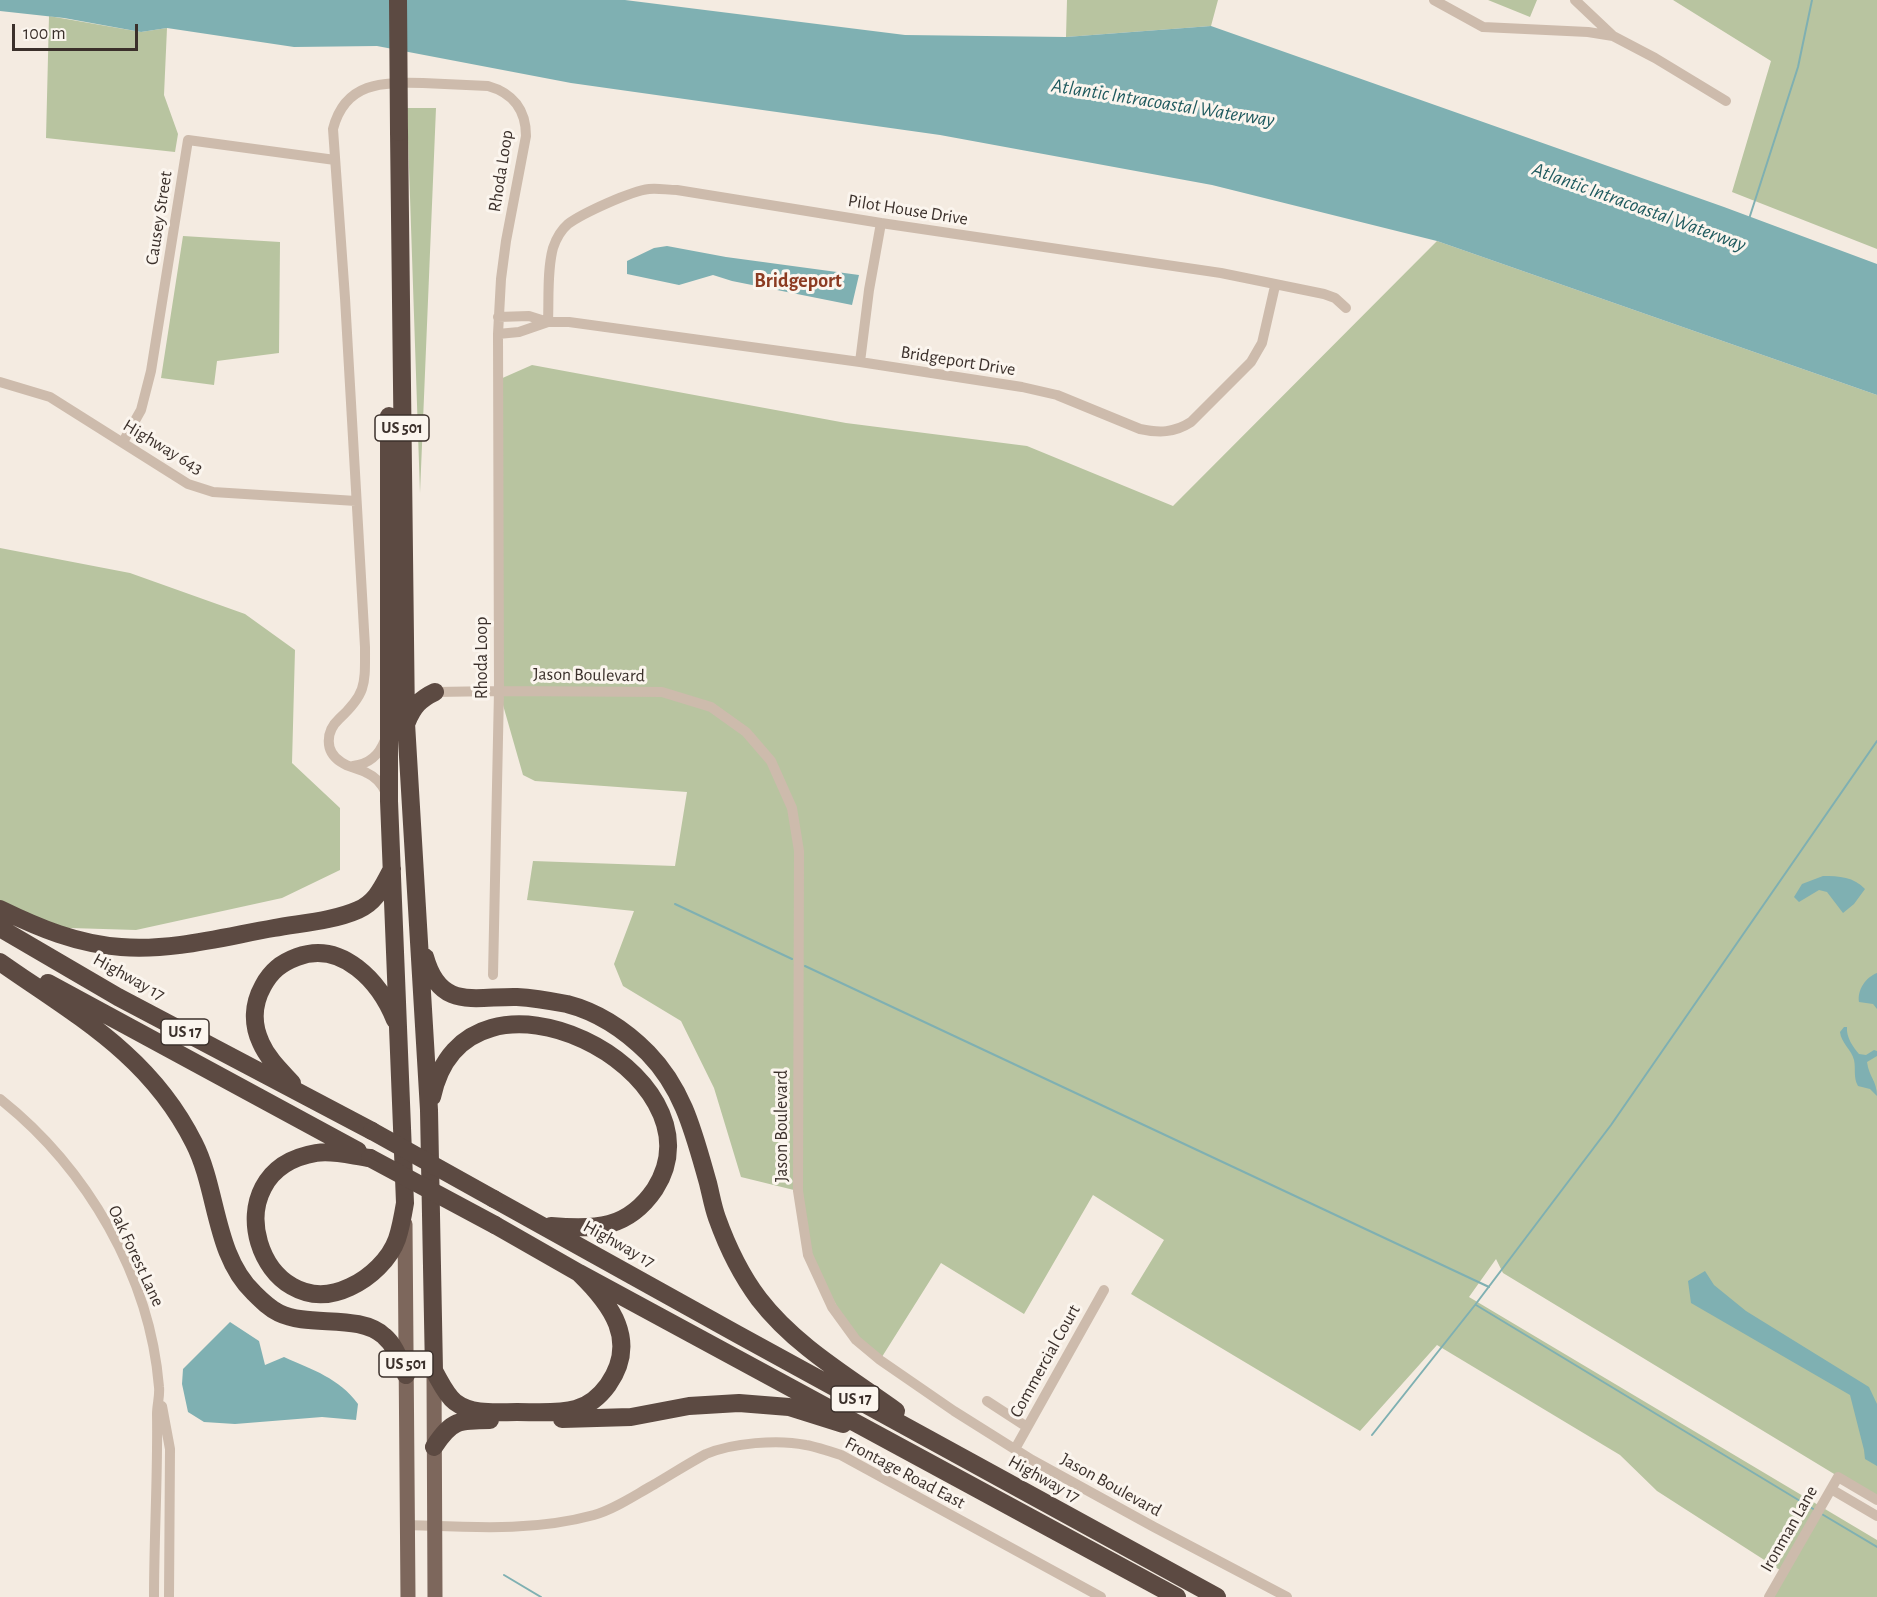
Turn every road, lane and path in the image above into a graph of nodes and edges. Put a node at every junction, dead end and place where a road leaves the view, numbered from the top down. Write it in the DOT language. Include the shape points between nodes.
graph roads {
  1 [pos="387,0"];
  2 [pos="398,0"];
  3 [pos="1434,0"];
  4 [pos="1575,0"];
  5 [pos="1613,36"];
  6 [pos="1726,101"];
  7 [pos="393,131"];
  8 [pos="335,160"];
  9 [pos="881,223"];
  10 [pos="1275,286"];
  11 [pos="1346,308"];
  12 [pos="498,317"];
  13 [pos="548,322"];
  14 [pos="498,334"];
  15 [pos="860,362"];
  16 [pos="0,382"];
  17 [pos="123,442"];
  18 [pos="356,501"];
  19 [pos="405,664"];
  20 [pos="499,691"];
  21 [pos="435,692"];
  22 [pos="406,723"];
  23 [pos="389,731"];
  24 [pos="350,766"];
  25 [pos="389,801"];
  26 [pos="393,867"];
  27 [pos="0,909"];
  28 [pos="0,928"];
  29 [pos="0,937"];
  30 [pos="420,938"];
  31 [pos="37,949"];
  32 [pos="0,957"];
  33 [pos="0,962"];
  34 [pos="493,975"];
  35 [pos="399,1033"];
  36 [pos="299,1091"];
  37 [pos="0,1099"];
  38 [pos="429,1110"];
  39 [pos="370,1158"];
  40 [pos="405,1203"];
  41 [pos="545,1226"];
  42 [pos="579,1273"];
  43 [pos="1104,1290"];
  44 [pos="434,1371"];
  45 [pos="406,1376"];
  46 [pos="159,1390"];
  47 [pos="987,1401"];
  48 [pos="1027,1427"];
  49 [pos="884,1437"];
  50 [pos="434,1447"];
  51 [pos="945,1449"];
  52 [pos="1015,1449"];
  53 [pos="1831,1489"];
  54 [pos="1877,1500"];
  55 [pos="1877,1516"];
  56 [pos="407,1525"];
  57 [pos="435,1526"];
  58 [pos="409,1595"];
  59 [pos="154,1597"];
  60 [pos="169,1597"];
  61 [pos="435,1597"];
  62 [pos="1101,1597"];
  63 [pos="1177,1597"];
  64 [pos="1217,1597"];
  65 [pos="1287,1597"];
  66 [pos="1769,1597"];
  1 -- 7 [label="highway, US 501"];
  2 -- 7 [label="highway, US 501, bridge"];
  3 -- 5 [label="street" via="1483,27"];
  4 -- 5 [label="street"];
  5 -- 6 [label="street"];
  7 -- 19 [label="highway, US 501"];
  7 -- 23 [label="highway, US 501"];
  8 -- 12 [label="street, Rhoda Loop" via="333,129 337,113 357,92 372,85 392,82 488,86 511,96 525,122 526,136 506,241"];
  8 -- 17 [label="street, Causey Street" via="188,140 152,371 141,410"];
  8 -- 18 [label="street, Rhoda Loop"];
  9 -- 10 [label="street, Pilot House Drive" via="1221,273"];
  9 -- 13 [label="street, Pilot House Drive" via="677,190 631,193 568,224 560,234 551,259"];
  9 -- 15 [label="street"];
  10 -- 11 [label="street, Pilot House Drive" via="1324,294"];
  10 -- 15 [label="street, Bridgeport Drive" via="1262,343 1251,362 1191,422 1168,432 1140,429 1057,395 1022,387"];
  12 -- 13 [label="street, Bridgeport Drive" via="529,316"];
  12 -- 14 [label="street, Rhoda Loop"];
  13 -- 14 [label="street, Bridgeport Drive"];
  13 -- 15 [label="street, Bridgeport Drive"];
  14 -- 20 [label="street, Rhoda Loop"];
  16 -- 17 [label="street, Highway 643" via="50,397"];
  17 -- 18 [label="street, Highway 643" via="188,484 213,492"];
  18 -- 24 [label="street, Rhoda Loop" via="364,688 328,736 334,756"];
  19 -- 21 [label="highway" via="416,680"];
  19 -- 22 [label="highway, US 501"];
  20 -- 21 [label="street, Jason Boulevard"];
  20 -- 34 [label="street, Rhoda Loop"];
  20 -- 52 [label="street, Jason Boulevard" via="662,692 711,707 746,732 771,761 792,808 799,851 798,1191 807,1255 832,1307 856,1340 954,1411"];
  21 -- 22 [label="highway" via="413,707"];
  22 -- 30 [label="highway, US 501"];
  23 -- 24 [label="street" via="378,754 363,765"];
  23 -- 25 [label="highway, US 501"];
  24 -- 25 [label="street" via="379,781"];
  25 -- 26 [label="highway, US 501"];
  26 -- 27 [label="highway" via="377,897 359,910 168,947 121,947 78,941"];
  26 -- 35 [label="highway, US 501"];
  28 -- 31 [label="highway, Highway 17 / US 17"];
  29 -- 31 [label="highway"];
  30 -- 38 [label="highway, US 501"];
  30 -- 51 [label="highway" via="429,971 442,988 461,997 516,997 570,1005 606,1020 644,1049 663,1068 681,1098 716,1216 738,1266 759,1299 810,1349"];
  31 -- 36 [label="highway, Highway 17 / US 17" via="118,997"];
  32 -- 39 [label="highway, US 17"];
  33 -- 45 [label="highway" via="129,1054 169,1100 195,1144 231,1260 251,1290 281,1314 376,1329 396,1351"];
  35 -- 36 [label="highway" via="381,992 356,966 321,953 284,961 270,974 259,993 255,1024 268,1056"];
  35 -- 40 [label="highway, US 501"];
  36 -- 41 [label="highway, Highway 17 / US 17, bridge"];
  37 -- 46 [label="street, Oak Forest Lane" via="53,1149 99,1211 148,1321"];
  38 -- 41 [label="highway" via="444,1063 462,1044 498,1027 521,1023 571,1033 626,1067 650,1095 663,1122 668,1146 662,1178 634,1214 613,1224 579,1229"];
  38 -- 44 [label="highway, US 501"];
  39 -- 40 [label="highway" via="325,1152 303,1155 267,1181 256,1204 255,1233 277,1275 308,1292 340,1292 358,1284 380,1267 397,1240"];
  39 -- 42 [label="highway, US 17, bridge"];
  40 -- 45 [label="main road, US 501"];
  41 -- 51 [label="highway, Highway 17 / US 17"];
  42 -- 44 [label="highway" via="610,1308 622,1341 612,1380 589,1404 574,1410 477,1412 450,1397"];
  42 -- 49 [label="highway, US 17"];
  43 -- 48 [label="street, Commercial Court"];
  44 -- 50 [label="main road, US 501"];
  45 -- 56 [label="main road, US 501"];
  46 -- 59 [label="street, Oak Forest Lane"];
  46 -- 60 [label="street, Oak Forest Lane" via="170,1449"];
  47 -- 48 [label="street"];
  48 -- 52 [label="street, Commercial Court"];
  49 -- 50 [label="highway" via="789,1407 739,1403 689,1406 632,1417 468,1420 445,1431"];
  49 -- 63 [label="highway, US 17"];
  50 -- 57 [label="main road, US 501"];
  51 -- 64 [label="highway, Highway 17 / US 17"];
  52 -- 65 [label="street, Jason Boulevard"];
  53 -- 54 [label="street, Ironman Lane" via="1838,1477"];
  53 -- 55 [label="street"];
  53 -- 66 [label="street, Ironman Lane"];
  56 -- 57 [label="street, Frontage Road East"];
  56 -- 58 [label="main road, US 501"];
  57 -- 61 [label="main road, US 501"];
  57 -- 62 [label="street, Frontage Road East" via="491,1528 565,1522 621,1504 723,1448 763,1443 805,1444 841,1455"];
}
